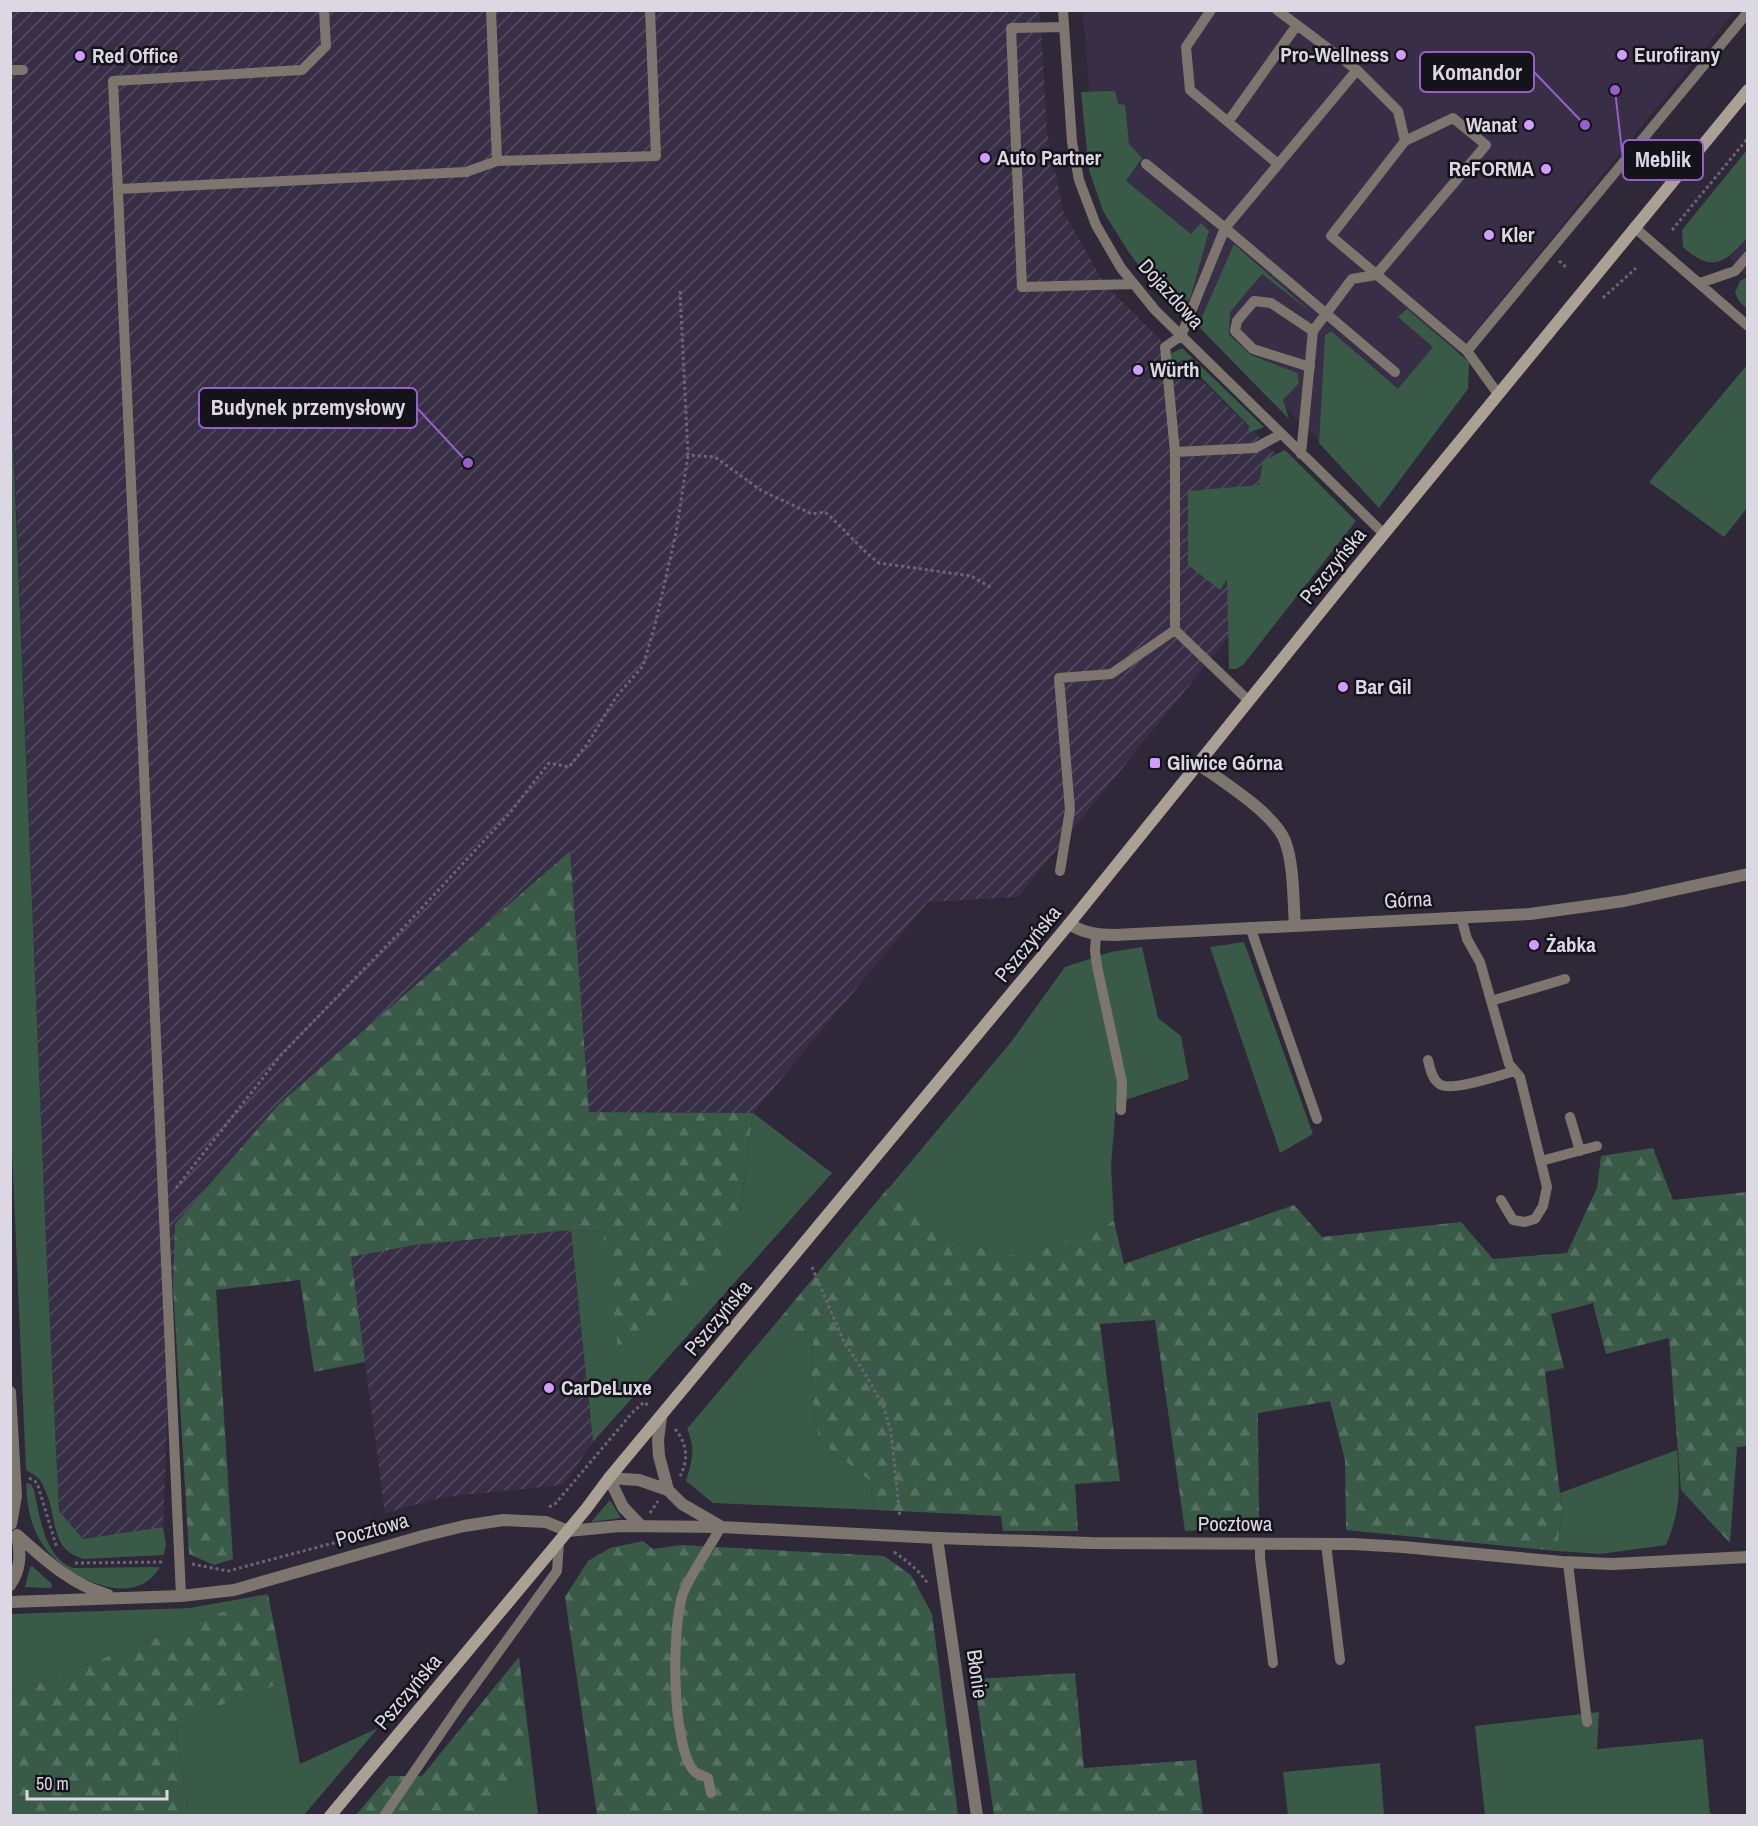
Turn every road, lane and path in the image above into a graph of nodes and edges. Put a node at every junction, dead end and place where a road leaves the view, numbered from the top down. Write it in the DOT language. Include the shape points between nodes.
graph roads {
  1 [pos="324,10"];
  2 [pos="490,10"];
  3 [pos="650,10"];
  4 [pos="1063,10"];
  5 [pos="1211,10"];
  6 [pos="1277,10"];
  7 [pos="1748,12"];
  8 [pos="1297,26"];
  9 [pos="1064,27"];
  10 [pos="10,70"];
  11 [pos="23,70"];
  12 [pos="1357,70"];
  13 [pos="1748,90"];
  14 [pos="1228,122"];
  15 [pos="1748,138"];
  16 [pos="1405,141"];
  17 [pos="497,161"];
  18 [pos="1146,164"];
  19 [pos="1278,164"];
  20 [pos="119,189"];
  21 [pos="1634,227"];
  22 [pos="1225,228"];
  23 [pos="1672,230"];
  24 [pos="1748,256"];
  25 [pos="1636,268"];
  26 [pos="1376,274"];
  27 [pos="1700,283"];
  28 [pos="1134,284"];
  29 [pos="680,291"];
  30 [pos="1603,298"];
  31 [pos="1326,313"];
  32 [pos="1748,326"];
  33 [pos="1313,331"];
  34 [pos="1181,336"];
  35 [pos="1467,351"];
  36 [pos="1310,367"];
  37 [pos="1395,372"];
  38 [pos="1498,394"];
  39 [pos="1281,434"];
  40 [pos="1175,452"];
  41 [pos="1301,454"];
  42 [pos="688,455"];
  43 [pos="1384,534"];
  44 [pos="992,588"];
  45 [pos="1175,630"];
  46 [pos="1249,701"];
  47 [pos="1198,764"];
  48 [pos="1060,871"];
  49 [pos="1748,874"];
  50 [pos="1461,917"];
  51 [pos="1069,924"];
  52 [pos="1295,925"];
  53 [pos="1250,927"];
  54 [pos="1096,935"];
  55 [pos="1564,979"];
  56 [pos="1491,1001"];
  57 [pos="1428,1060"];
  58 [pos="1515,1071"];
  59 [pos="1121,1110"];
  60 [pos="1570,1117"];
  61 [pos="1317,1119"];
  62 [pos="1597,1146"];
  63 [pos="1580,1151"];
  64 [pos="1541,1161"];
  65 [pos="1502,1200"];
  66 [pos="164,1203"];
  67 [pos="812,1267"];
  68 [pos="10,1392"];
  69 [pos="644,1402"];
  70 [pos="661,1417"];
  71 [pos="609,1478"];
  72 [pos="31,1479"];
  73 [pos="668,1490"];
  74 [pos="546,1508"];
  75 [pos="900,1517"];
  76 [pos="411,1523"];
  77 [pos="641,1526"];
  78 [pos="721,1527"];
  79 [pos="13,1528"];
  80 [pos="568,1531"];
  81 [pos="937,1538"];
  82 [pos="559,1542"];
  83 [pos="1260,1544"];
  84 [pos="1326,1544"];
  85 [pos="891,1550"];
  86 [pos="62,1555"];
  87 [pos="1748,1557"];
  88 [pos="69,1561"];
  89 [pos="180,1563"];
  90 [pos="1568,1563"];
  91 [pos="10,1585"];
  92 [pos="931,1590"];
  93 [pos="181,1596"];
  94 [pos="115,1597"];
  95 [pos="10,1602"];
  96 [pos="1340,1660"];
  97 [pos="1273,1663"];
  98 [pos="1587,1722"];
  99 [pos="711,1793"];
  100 [pos="330,1815"];
  101 [pos="384,1815"];
  102 [pos="977,1815"];
  1 -- 20 [label="lane" via="326,46 302,70 113,81"];
  2 -- 17 [label="lane"];
  3 -- 17 [label="lane" via="656,156"];
  4 -- 9 [label="lane, Dojazdowa"];
  5 -- 14 [label="lane" via="1186,47 1190,90"];
  6 -- 8 [label="lane"];
  7 -- 35 [label="lane"];
  8 -- 12 [label="lane"];
  8 -- 14 [label="lane"];
  9 -- 28 [label="lane, Dojazdowa" via="1078,180 1096,225"];
  9 -- 28 [label="lane" via="1011,28 1022,287"];
  10 -- 11 [label="lane"];
  12 -- 16 [label="lane" via="1398,111"];
  12 -- 19 [label="lane"];
  13 -- 21 [label="main road, Pszczyńska"];
  14 -- 19 [label="lane"];
  15 -- 23 [label="path"];
  16 -- 26 [label="lane" via="1330,236"];
  16 -- 26 [label="lane" via="1453,118 1486,145"];
  17 -- 20 [label="lane" via="466,172"];
  18 -- 22 [label="lane"];
  19 -- 22 [label="lane"];
  20 -- 66 [label="lane"];
  21 -- 27 [label="lane"];
  21 -- 38 [label="main road, Pszczyńska"];
  22 -- 31 [label="lane"];
  22 -- 34 [label="lane"];
  24 -- 27 [label="lane" via="1735,271"];
  25 -- 30 [label="path"];
  26 -- 31 [label="lane" via="1353,279"];
  26 -- 35 [label="lane"];
  27 -- 32 [label="lane"];
  28 -- 34 [label="lane, Dojazdowa"];
  29 -- 42 [label="path"];
  31 -- 33 [label="lane"];
  31 -- 37 [label="lane"];
  33 -- 36 [label="lane"];
  33 -- 36 [label="lane" via="1271,303 1254,302 1237,321 1235,331 1253,349"];
  34 -- 39 [label="lane, Dojazdowa"];
  34 -- 40 [label="lane" via="1165,347"];
  35 -- 38 [label="lane"];
  36 -- 41 [label="lane"];
  38 -- 43 [label="main road, Pszczyńska"];
  39 -- 40 [label="lane" via="1255,448"];
  39 -- 41 [label="lane, Dojazdowa"];
  40 -- 45 [label="lane"];
  41 -- 43 [label="lane, Dojazdowa"];
  42 -- 44 [label="path" via="716,457 762,491 812,514 825,512 879,563 971,576"];
  42 -- 66 [label="path" via="676,533 643,666 616,697 569,767 549,763 508,815 281,1055"];
  43 -- 46 [label="main road, Pszczyńska"];
  45 -- 46 [label="lane"];
  45 -- 48 [label="lane" via="1111,674 1059,678 1070,810"];
  46 -- 47 [label="main road, Pszczyńska"];
  47 -- 51 [label="main road, Pszczyńska"];
  47 -- 52 [label="street" via="1268,816 1278,828 1289,856"];
  49 -- 50 [label="street, Górna" via="1624,901 1530,914"];
  50 -- 52 [label="street, Górna"];
  50 -- 56 [label="lane"];
  51 -- 54 [label="street, Górna"];
  51 -- 70 [label="main road, Pszczyńska"];
  52 -- 53 [label="street, Górna"];
  53 -- 54 [label="street, Górna"];
  53 -- 61 [label="lane"];
  54 -- 59 [label="lane" via="1097,966 1122,1082"];
  55 -- 56 [label="lane"];
  56 -- 58 [label="lane" via="1509,1064"];
  57 -- 58 [label="lane" via="1440,1085 1452,1087"];
  58 -- 64 [label="lane" via="1520,1077"];
  60 -- 63 [label="lane"];
  62 -- 63 [label="lane"];
  63 -- 64 [label="lane"];
  64 -- 65 [label="lane" via="1547,1187 1535,1219 1513,1220"];
  66 -- 89 [label="lane"];
  67 -- 75 [label="path" via="844,1342 884,1408 891,1432"];
  68 -- 79 [label="street" via="16,1496"];
  69 -- 74 [label="path" via="555,1504"];
  70 -- 71 [label="main road, Pszczyńska"];
  70 -- 73 [label="street" via="659,1456"];
  71 -- 73 [label="street, Pocztowa" via="639,1480"];
  71 -- 77 [label="street" via="623,1508"];
  71 -- 80 [label="main road, Pszczyńska"];
  72 -- 86 [label="path" via="38,1486 52,1537"];
  73 -- 78 [label="street, Pocztowa" via="682,1504"];
  76 -- 89 [label="path" via="228,1571"];
  77 -- 78 [label="street, Pocztowa"];
  77 -- 80 [label="street, Pocztowa"];
  78 -- 81 [label="street, Pocztowa"];
  78 -- 99 [label="lane" via="684,1591 678,1612 675,1688 684,1750 695,1771 708,1778"];
  79 -- 91 [label="street" via="20,1551 19,1567"];
  79 -- 94 [label="street, Pocztowa" via="52,1567 97,1592"];
  80 -- 82 [label="main road, Pszczyńska"];
  80 -- 93 [label="street, Pocztowa" via="530,1520 483,1522 234,1590"];
  81 -- 83 [label="street, Pocztowa"];
  81 -- 102 [label="street, Błonie"];
  82 -- 100 [label="main road, Pszczyńska"];
  82 -- 101 [label="lane" via="556,1572"];
  83 -- 84 [label="street, Pocztowa"];
  83 -- 97 [label="lane"];
  84 -- 90 [label="street, Pocztowa" via="1403,1547"];
  84 -- 96 [label="lane"];
  85 -- 92 [label="path" via="922,1574"];
  87 -- 90 [label="street, Pocztowa"];
  88 -- 89 [label="path"];
  89 -- 93 [label="lane"];
  90 -- 98 [label="lane"];
  93 -- 94 [label="street, Pocztowa"];
  94 -- 95 [label="street, Pocztowa"];
}
